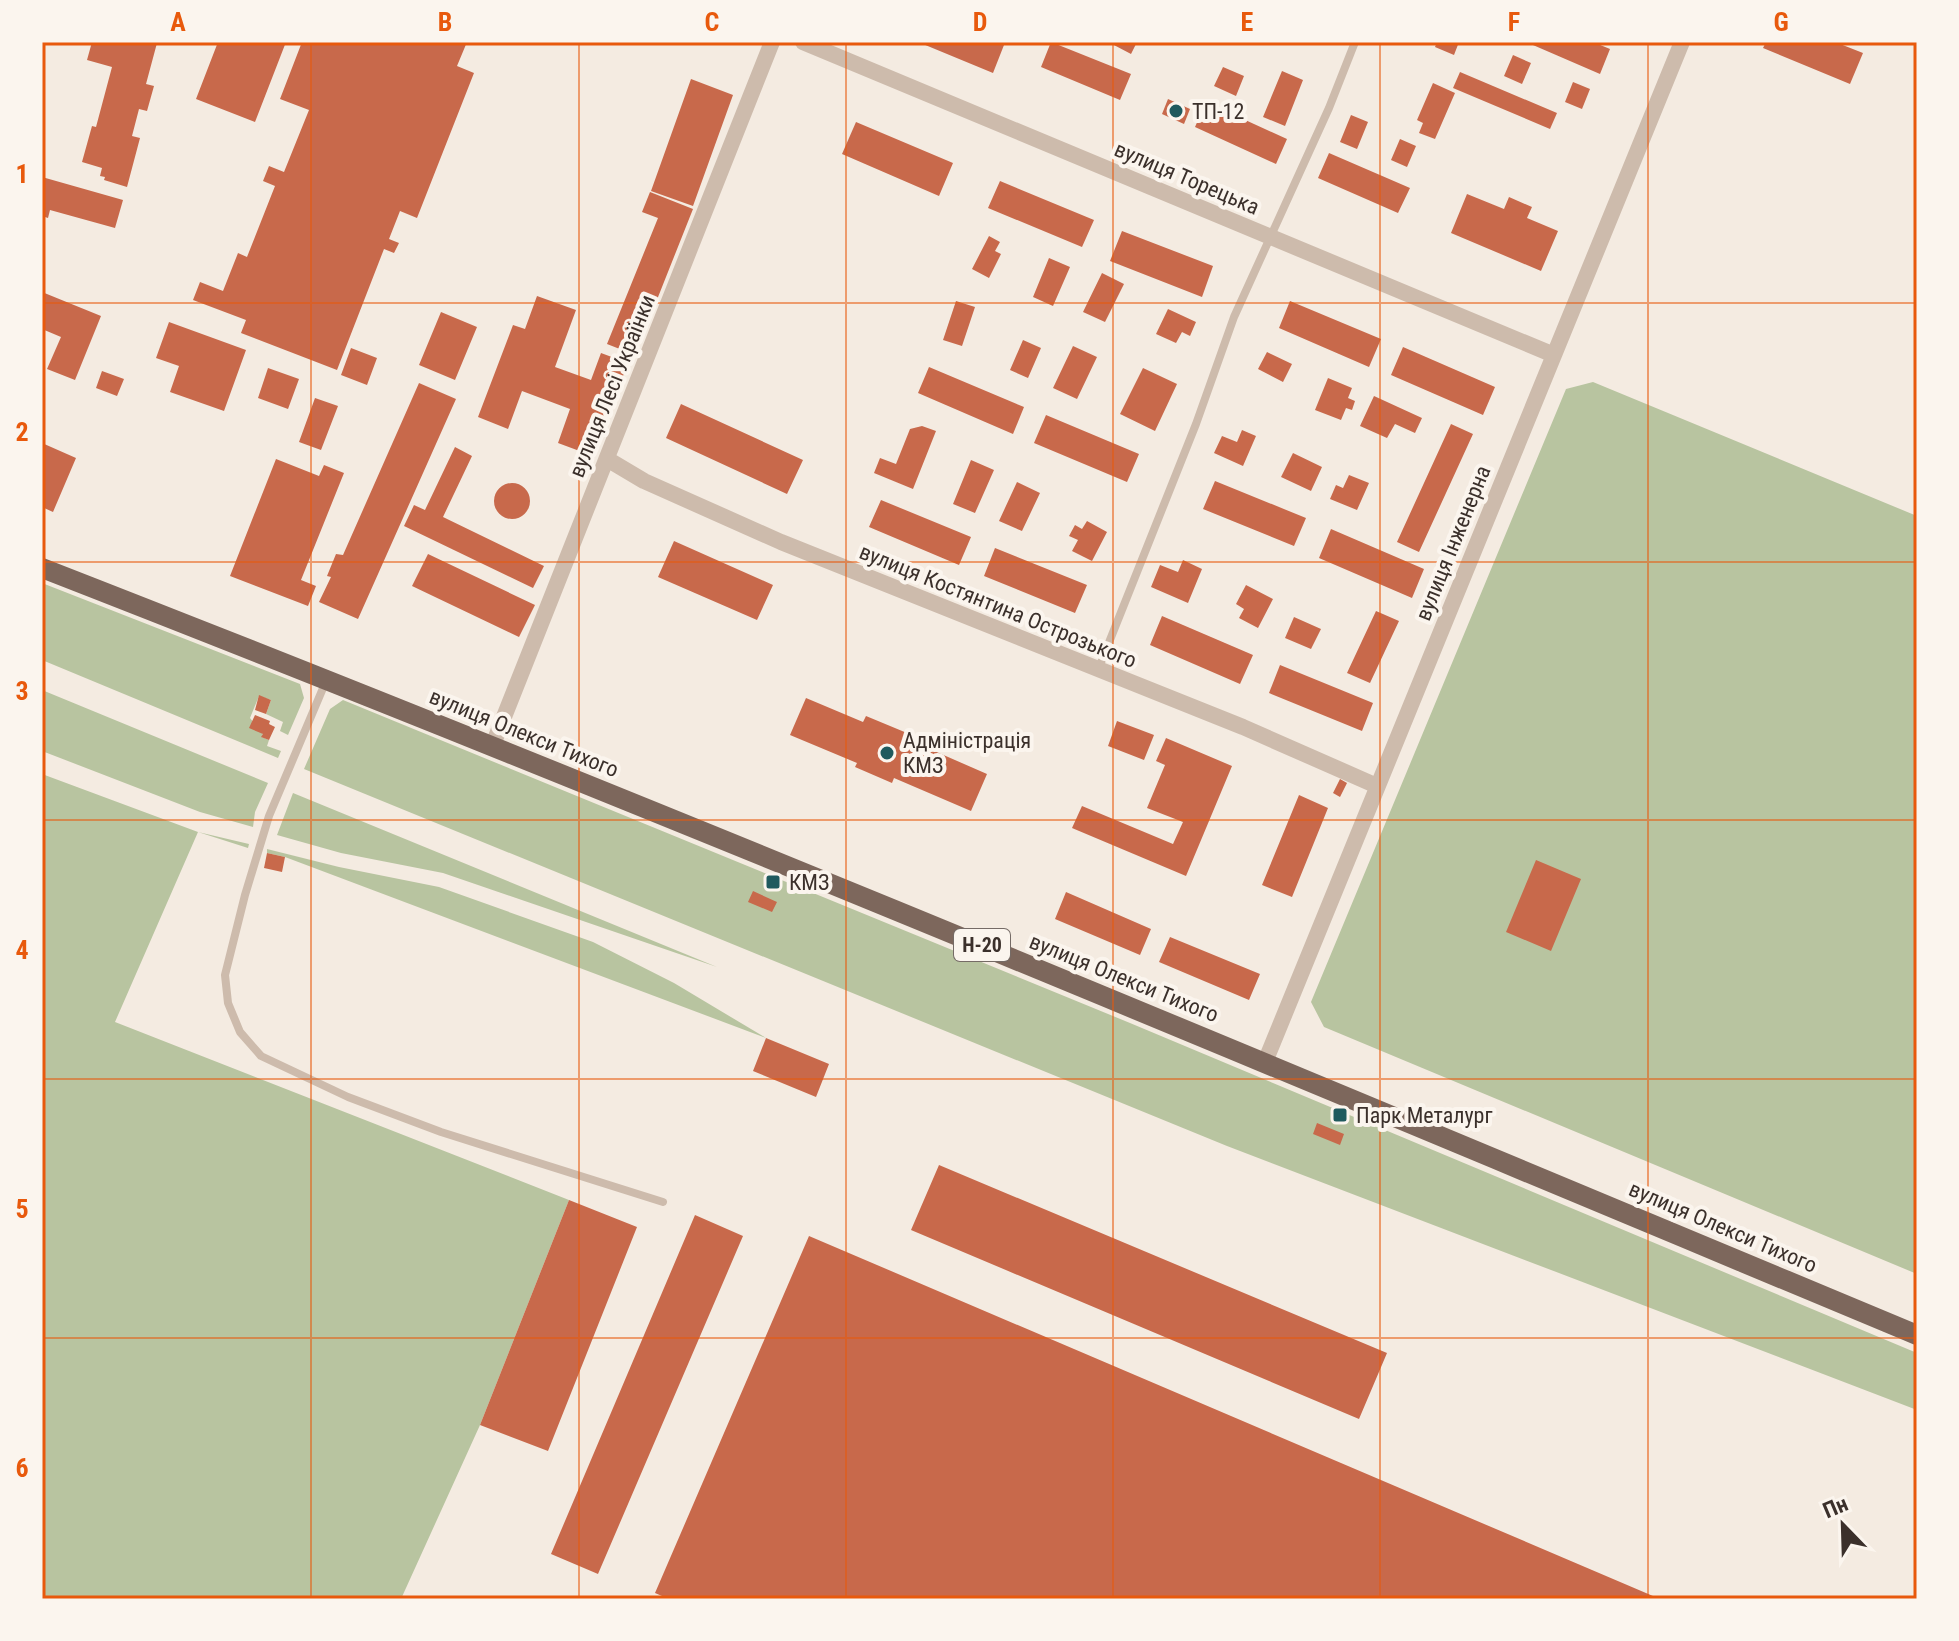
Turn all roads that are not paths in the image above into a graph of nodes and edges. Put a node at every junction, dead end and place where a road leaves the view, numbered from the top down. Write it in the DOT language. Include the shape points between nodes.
graph roads {
  1 [pos="772,42"];
  2 [pos="803,42"];
  3 [pos="1355,42"];
  4 [pos="1675,44"];
  5 [pos="1269,236"];
  6 [pos="1554,355"];
  7 [pos="607,459"];
  8 [pos="42,568"];
  9 [pos="1098,670"];
  10 [pos="327,680"];
  11 [pos="492,747"];
  12 [pos="1377,786"];
  13 [pos="1265,1062"];
  14 [pos="663,1202"];
  15 [pos="1917,1335"];
  1 -- 7 [label="street, вулиця Лесі Українки"];
  2 -- 5 [label="street, вулиця Торецька"];
  3 -- 5 [label="lane"];
  4 -- 6 [label="street, вулиця Інженерна"];
  5 -- 6 [label="street, вулиця Торецька"];
  5 -- 9 [label="lane"];
  6 -- 12 [label="street, вулиця Інженерна"];
  7 -- 9 [label="street, вулиця Костянтина Острозького" via="781,542"];
  7 -- 11 [label="street, вулиця Лесі Українки"];
  8 -- 10 [label="main road, вулиця Олекси Тихого / Н-20"];
  9 -- 12 [label="street, вулиця Костянтина Острозького"];
  10 -- 11 [label="main road, вулиця Олекси Тихого / Н-20"];
  10 -- 14 [label="lane" via="269,816 238,921 225,975 228,1003 240,1032 261,1056 348,1097"];
  11 -- 13 [label="main road, вулиця Олекси Тихого / Н-20"];
  12 -- 13 [label="street, вулиця Інженерна"];
  13 -- 15 [label="main road, вулиця Олекси Тихого / Н-20"];
}
